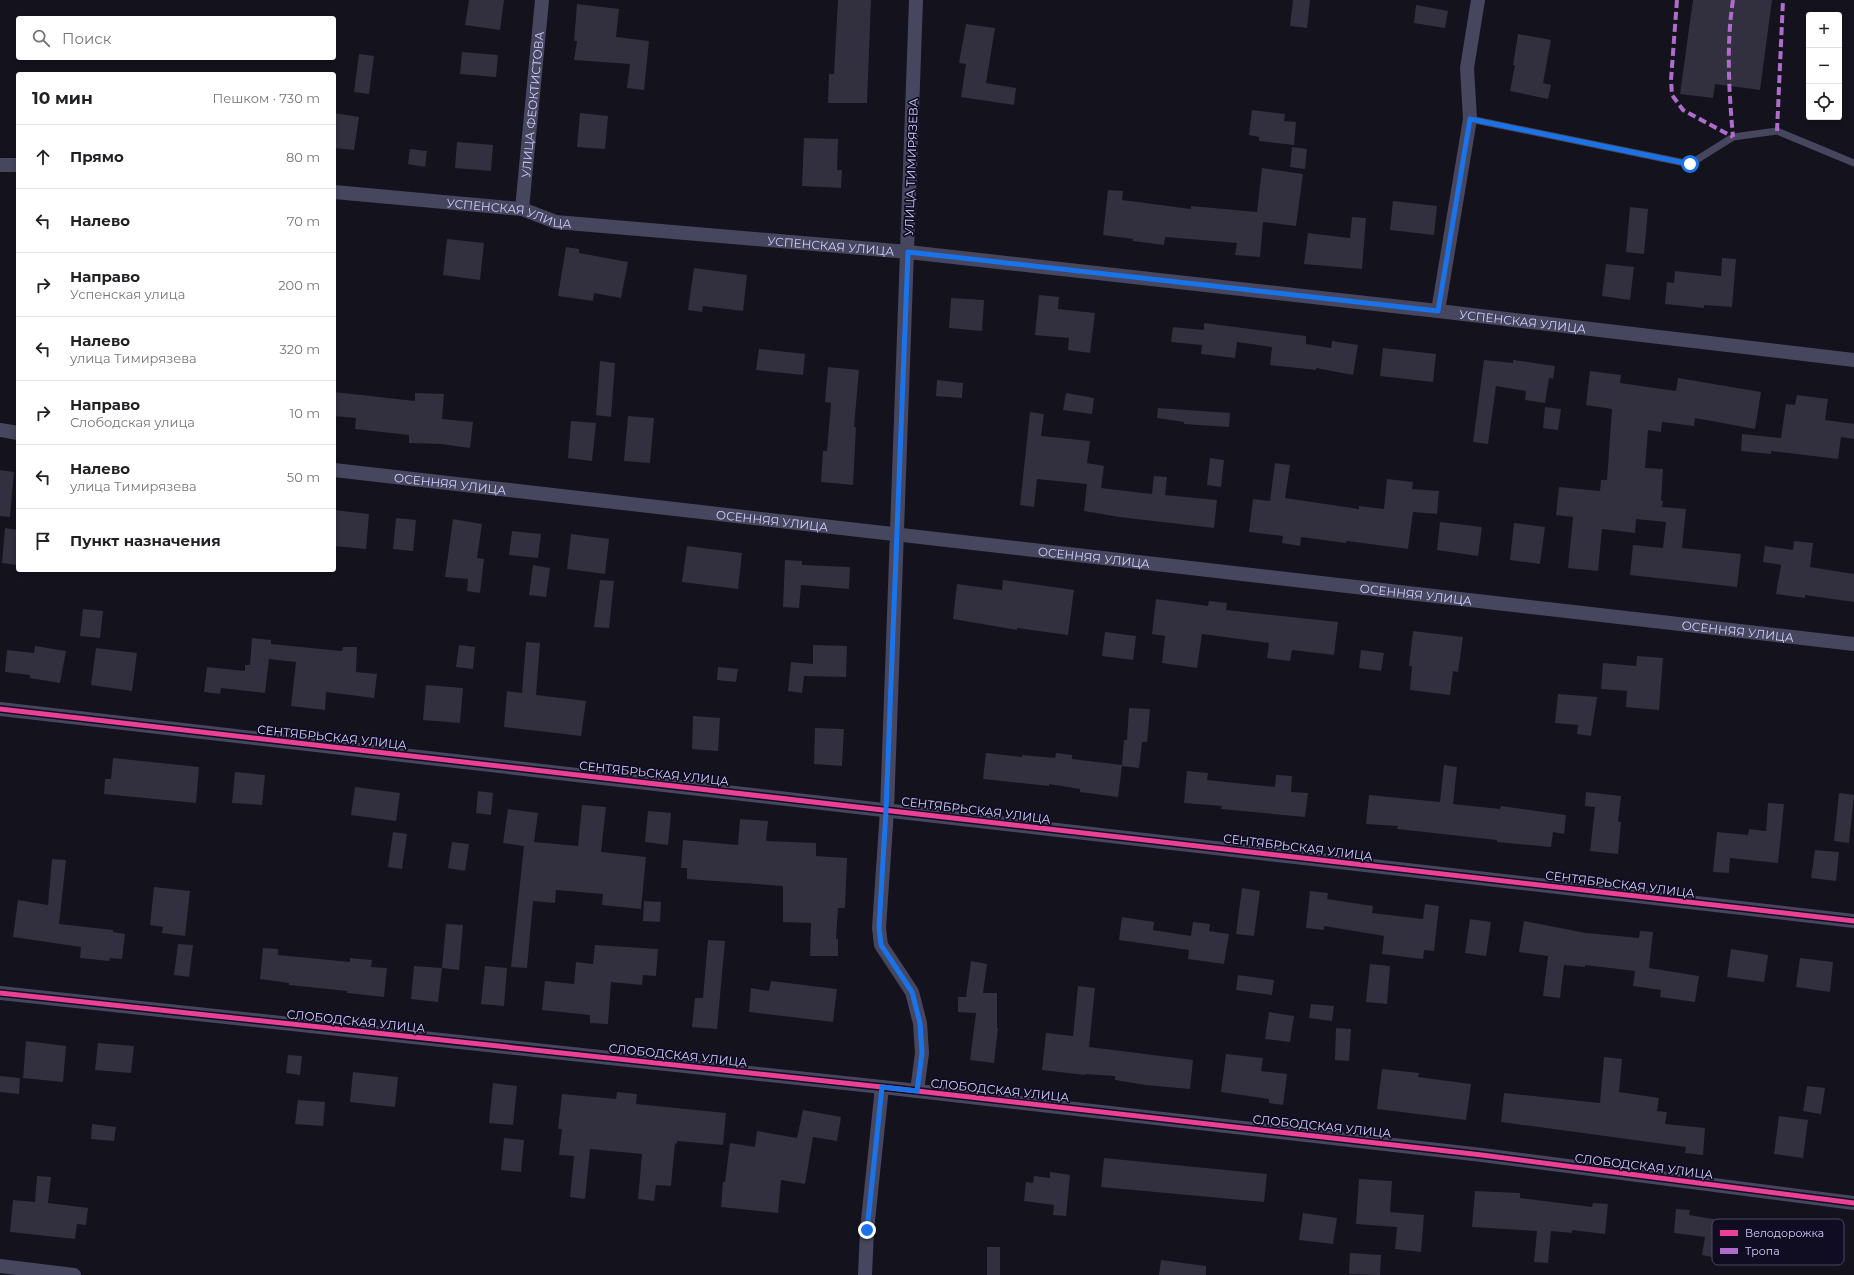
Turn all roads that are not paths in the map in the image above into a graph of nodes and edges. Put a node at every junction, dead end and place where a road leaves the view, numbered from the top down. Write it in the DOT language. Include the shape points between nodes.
graph roads {
  1 [pos="542,0"];
  2 [pos="916,0"];
  3 [pos="1478,0"];
  4 [pos="1470,119"];
  5 [pos="1854,163"];
  6 [pos="0,165"];
  7 [pos="16,165"];
  8 [pos="336,192"];
  9 [pos="522,210"];
  10 [pos="908,252"];
  11 [pos="1438,311"];
  12 [pos="1854,360"];
  13 [pos="0,430"];
  14 [pos="16,433"];
  15 [pos="336,470"];
  16 [pos="897,536"];
  17 [pos="1854,644"];
  18 [pos="0,709"];
  19 [pos="886,810"];
  20 [pos="1854,921"];
  21 [pos="0,993"];
  22 [pos="882,1087"];
  23 [pos="917,1091"];
  24 [pos="1854,1203"];
  25 [pos="0,1266"];
  26 [pos="74,1275"];
  27 [pos="865,1275"];
  1 -- 9 [label="street, УЛИЦА ФЕОКТИСТОВА"];
  2 -- 10 [label="street, УЛИЦА ТИМИРЯЗЕВА"];
  3 -- 4 [label="street" via="1466,68"];
  4 -- 5 [label="lane" via="1690,164 1733,137 1777,130"];
  4 -- 11 [label="street"];
  6 -- 7 [label="street"];
  8 -- 9 [label="street, УСПЕНСКАЯ УЛИЦА"];
  9 -- 10 [label="street, УСПЕНСКАЯ УЛИЦА" via="556,222"];
  10 -- 11 [label="street, УСПЕНСКАЯ УЛИЦА"];
  10 -- 16 [label="street, УЛИЦА ТИМИРЯЗЕВА"];
  11 -- 12 [label="street, УСПЕНСКАЯ УЛИЦА"];
  13 -- 14 [label="street"];
  15 -- 16 [label="street, ОСЕННЯЯ УЛИЦА"];
  16 -- 17 [label="street, ОСЕННЯЯ УЛИЦА"];
  16 -- 19 [label="street, УЛИЦА ТИМИРЯЗЕВА"];
  18 -- 19 [label="street, СЕНТЯБРЬСКАЯ УЛИЦА"];
  19 -- 20 [label="street, СЕНТЯБРЬСКАЯ УЛИЦА"];
  19 -- 23 [label="street, УЛИЦА ТИМИРЯЗЕВА" via="879,928 881,945 912,992 920,1023 922,1053"];
  21 -- 22 [label="street, СЛОБОДСКАЯ УЛИЦА"];
  22 -- 23 [label="street, СЛОБОДСКАЯ УЛИЦА"];
  22 -- 27 [label="street" via="867,1230"];
  23 -- 24 [label="street, СЛОБОДСКАЯ УЛИЦА" via="1482,1154"];
  25 -- 26 [label="street"];
}
